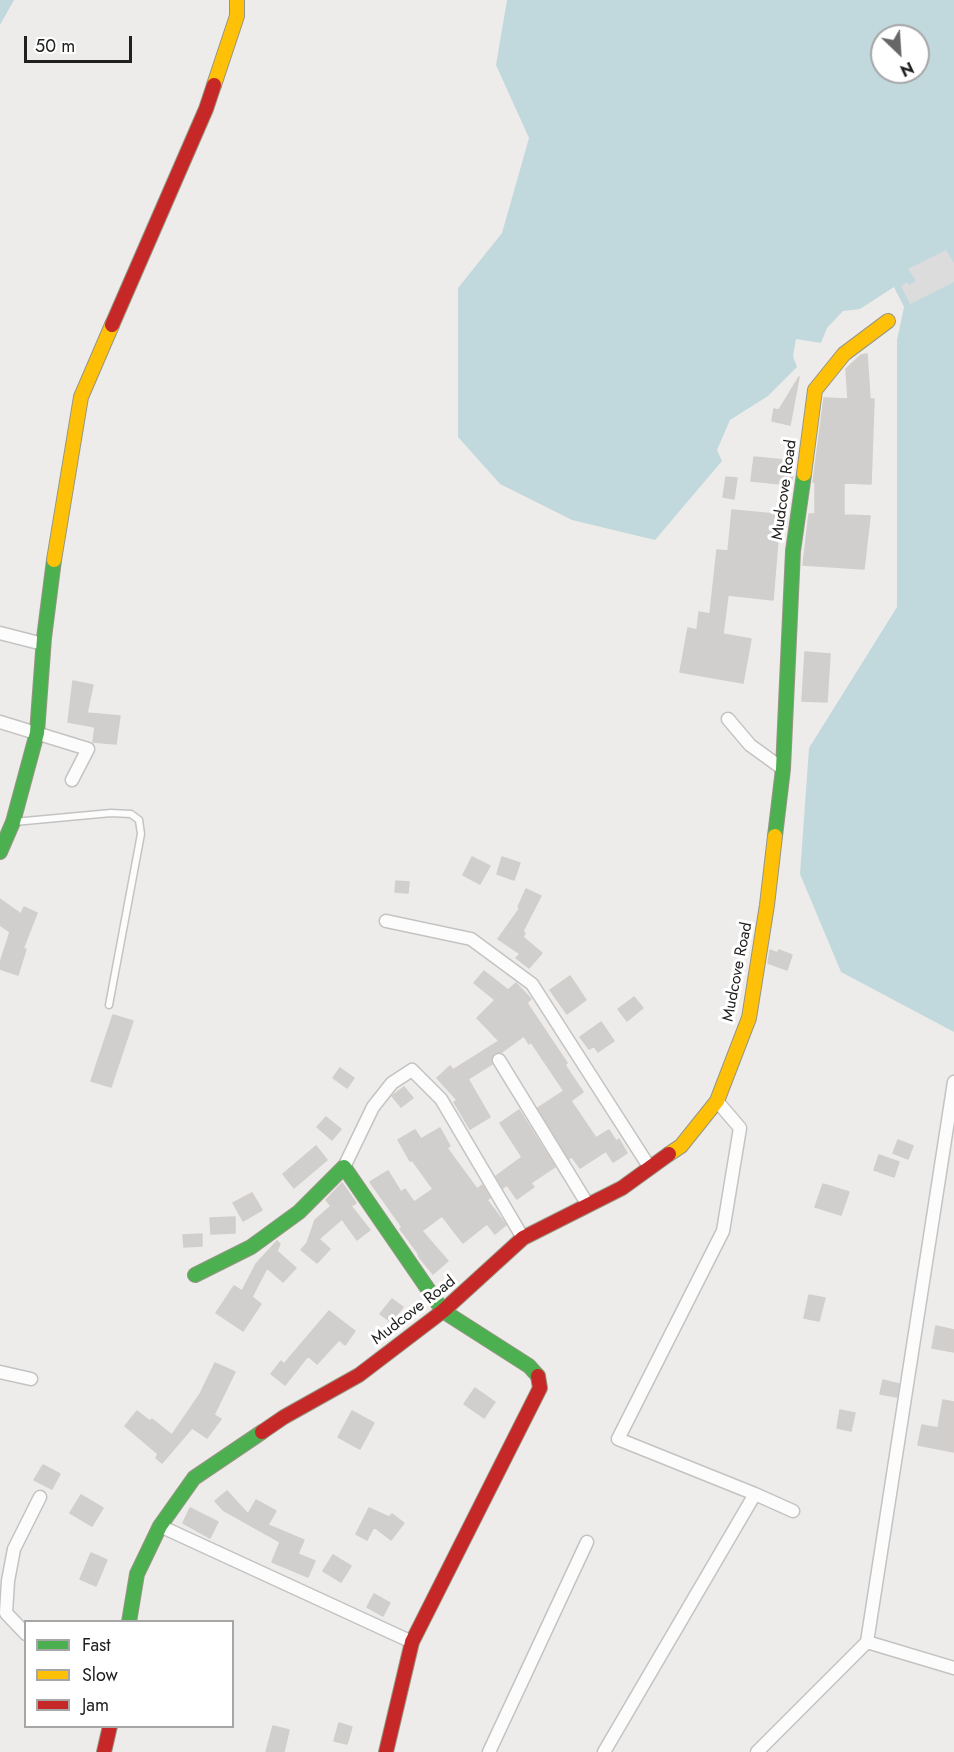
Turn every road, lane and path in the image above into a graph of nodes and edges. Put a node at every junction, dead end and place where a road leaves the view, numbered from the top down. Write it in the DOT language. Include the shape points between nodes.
graph roads {
  1 [pos="237,0"];
  2 [pos="888,321"];
  3 [pos="0,633"];
  4 [pos="43,644"];
  5 [pos="728,719"];
  6 [pos="0,722"];
  7 [pos="37,733"];
  8 [pos="783,769"];
  9 [pos="72,780"];
  10 [pos="13,822"];
  11 [pos="0,852"];
  12 [pos="386,921"];
  13 [pos="109,1005"];
  14 [pos="499,1060"];
  15 [pos="954,1082"];
  16 [pos="717,1101"];
  17 [pos="344,1167"];
  18 [pos="650,1168"];
  19 [pos="588,1205"];
  20 [pos="523,1238"];
  21 [pos="195,1275"];
  22 [pos="443,1311"];
  23 [pos="0,1372"];
  24 [pos="31,1379"];
  25 [pos="755,1494"];
  26 [pos="40,1497"];
  27 [pos="793,1511"];
  28 [pos="160,1526"];
  29 [pos="587,1542"];
  30 [pos="4,1580"];
  31 [pos="129,1620"];
  32 [pos="24,1632"];
  33 [pos="412,1641"];
  34 [pos="867,1642"];
  35 [pos="954,1668"];
  36 [pos="110,1728"];
  37 [pos="105,1752"];
  38 [pos="386,1752"];
  39 [pos="489,1752"];
  40 [pos="604,1752"];
  41 [pos="757,1752"];
  1 -- 4 [label="street" via="237,16 206,109 81,397"];
  2 -- 8 [label="street, Mudcove Road" via="844,354 814,390 793,551"];
  3 -- 4 [label="street"];
  4 -- 7 [label="street"];
  5 -- 8 [label="street" via="750,745"];
  6 -- 7 [label="street"];
  7 -- 9 [label="street" via="88,749"];
  7 -- 10 [label="street"];
  8 -- 16 [label="street, Mudcove Road" via="749,1018"];
  10 -- 11 [label="street"];
  10 -- 13 [label="lane" via="111,813 131,814 139,820 141,834"];
  12 -- 18 [label="street" via="471,939 532,984"];
  14 -- 19 [label="street"];
  15 -- 34 [label="street"];
  16 -- 18 [label="street, Mudcove Road" via="681,1146"];
  16 -- 25 [label="street" via="740,1128 723,1231 618,1439"];
  17 -- 20 [label="street" via="373,1107 392,1083 412,1070 441,1099"];
  17 -- 21 [label="street" via="299,1212 252,1247"];
  17 -- 22 [label="street"];
  18 -- 19 [label="street, Mudcove Road"];
  19 -- 20 [label="street, Mudcove Road"];
  20 -- 22 [label="street, Mudcove Road"];
  22 -- 28 [label="street, Mudcove Road" via="359,1376 284,1417 194,1478"];
  22 -- 33 [label="street" via="529,1366 538,1375 540,1388"];
  23 -- 24 [label="street"];
  25 -- 27 [label="street"];
  25 -- 40 [label="street"];
  26 -- 30 [label="street" via="14,1549"];
  28 -- 31 [label="street, Mudcove Road" via="137,1574"];
  28 -- 33 [label="street"];
  29 -- 39 [label="street"];
  30 -- 32 [label="street" via="6,1613"];
  33 -- 38 [label="street"];
  34 -- 35 [label="street"];
  34 -- 41 [label="street"];
  36 -- 37 [label="street"];
}
